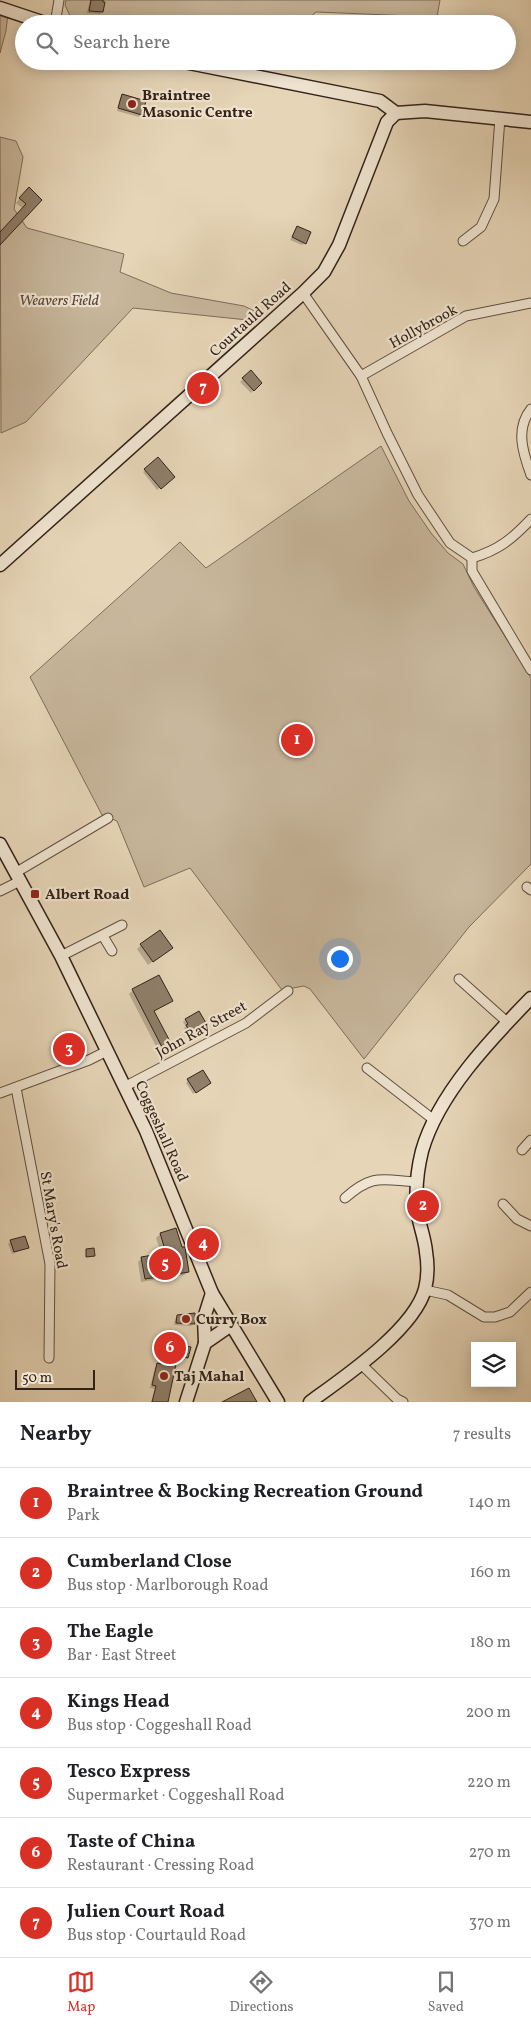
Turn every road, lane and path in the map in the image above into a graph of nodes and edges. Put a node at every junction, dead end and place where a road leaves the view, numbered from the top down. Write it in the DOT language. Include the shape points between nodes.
graph roads {
  1 [pos="59,0"];
  2 [pos="0,8"];
  3 [pos="21,15"];
  4 [pos="56,15"];
  5 [pos="223,70"];
  6 [pos="396,113"];
  7 [pos="500,118"];
  8 [pos="531,122"];
  9 [pos="463,241"];
  10 [pos="303,293"];
  11 [pos="531,303"];
  12 [pos="362,376"];
  13 [pos="531,409"];
  14 [pos="531,475"];
  15 [pos="531,519"];
  16 [pos="472,558"];
  17 [pos="0,565"];
  18 [pos="531,670"];
  19 [pos="108,818"];
  20 [pos="0,844"];
  21 [pos="18,877"];
  22 [pos="0,891"];
  23 [pos="122,925"];
  24 [pos="103,936"];
  25 [pos="112,951"];
  26 [pos="61,956"];
  27 [pos="459,979"];
  28 [pos="288,991"];
  29 [pos="531,998"];
  30 [pos="507,1022"];
  31 [pos="107,1051"];
  32 [pos="367,1068"];
  33 [pos="124,1087"];
  34 [pos="16,1088"];
  35 [pos="0,1093"];
  36 [pos="434,1120"];
  37 [pos="531,1140"];
  38 [pos="522,1150"];
  39 [pos="417,1182"];
  40 [pos="346,1198"];
  41 [pos="504,1204"];
  42 [pos="531,1226"];
  43 [pos="425,1290"];
  44 [pos="531,1292"];
  45 [pos="212,1293"];
  46 [pos="231,1324"];
  47 [pos="205,1343"];
  48 [pos="49,1358"];
  49 [pos="362,1365"];
  50 [pos="186,1402"];
  51 [pos="278,1402"];
  52 [pos="310,1402"];
  53 [pos="403,1402"];
  1 -- 4 [label="street"];
  2 -- 3 [label="street"];
  5 -- 6 [label="street" via="380,101"];
  6 -- 7 [label="street" via="424,111"];
  6 -- 10 [label="street, Courtauld Road" via="387,122 339,245 324,272"];
  7 -- 8 [label="street"];
  7 -- 9 [label="street" via="494,199 481,227"];
  10 -- 12 [label="street"];
  10 -- 17 [label="street, Courtauld Road"];
  11 -- 12 [label="street, Hollybrook" via="466,316"];
  12 -- 16 [label="street" via="418,495 450,543"];
  13 -- 14 [label="street" via="521,426 523,452"];
  15 -- 16 [label="street" via="490,553"];
  16 -- 18 [label="street" via="472,571"];
  19 -- 21 [label="street"];
  20 -- 21 [label="street, Coggeshall Road"];
  21 -- 22 [label="street"];
  21 -- 26 [label="street, Coggeshall Road"];
  23 -- 24 [label="street"];
  24 -- 25 [label="street"];
  24 -- 26 [label="street"];
  26 -- 31 [label="street, Coggeshall Road"];
  27 -- 30 [label="street"];
  28 -- 33 [label="street, John Ray Street" via="246,1022"];
  29 -- 30 [label="street"];
  30 -- 36 [label="street" via="465,1072"];
  31 -- 33 [label="street, Coggeshall Road"];
  31 -- 34 [label="street"];
  32 -- 36 [label="street"];
  33 -- 45 [label="street, Coggeshall Road" via="159,1159"];
  34 -- 35 [label="street"];
  34 -- 48 [label="street, St Mary's Road" via="50,1264"];
  36 -- 39 [label="street" via="422,1151"];
  37 -- 38 [label="street"];
  39 -- 40 [label="street" via="372,1179 358,1186"];
  39 -- 43 [label="street" via="418,1212 428,1261"];
  41 -- 42 [label="street" via="517,1219"];
  43 -- 44 [label="street" via="448,1295 484,1317 495,1318 510,1312"];
  43 -- 49 [label="street" via="406,1322"];
  45 -- 46 [label="street, Coggeshall Road"];
  45 -- 47 [label="street" via="204,1318"];
  46 -- 47 [label="street"];
  46 -- 51 [label="street, Coggeshall Road"];
  47 -- 50 [label="street"];
  49 -- 52 [label="street"];
  49 -- 53 [label="street"];
}
